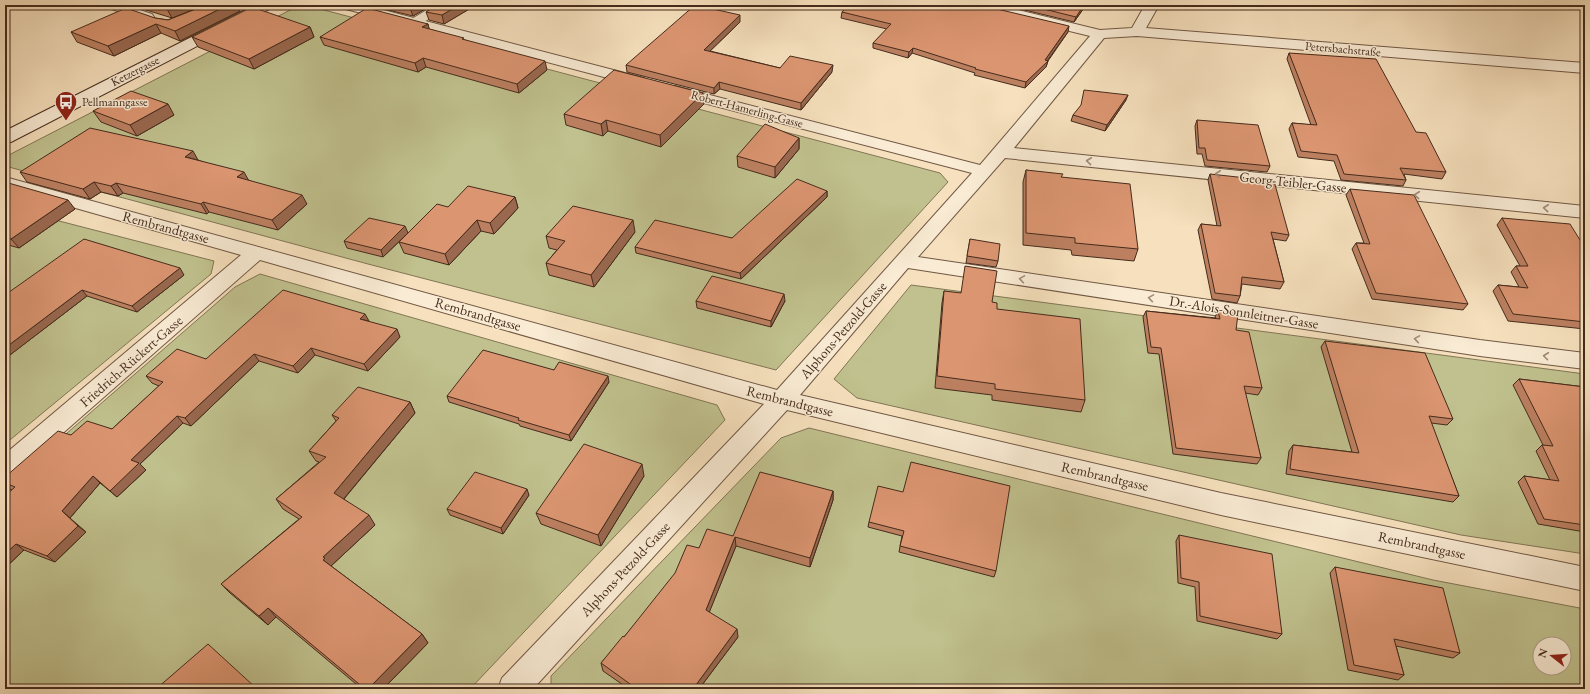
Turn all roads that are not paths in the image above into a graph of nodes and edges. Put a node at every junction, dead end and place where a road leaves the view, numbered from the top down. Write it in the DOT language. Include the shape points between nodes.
graph roads {
  1 [pos="113,5"];
  2 [pos="266,5"];
  3 [pos="347,5"];
  4 [pos="444,5"];
  5 [pos="980,5"];
  6 [pos="1152,5"];
  7 [pos="158,21"];
  8 [pos="414,23"];
  9 [pos="1137,32"];
  10 [pos="1100,34"];
  11 [pos="1585,68"];
  12 [pos="5,138"];
  13 [pos="1001,152"];
  14 [pos="984,171"];
  15 [pos="5,182"];
  16 [pos="1585,212"];
  17 [pos="257,252"];
  18 [pos="903,261"];
  19 [pos="1585,361"];
  20 [pos="782,400"];
  21 [pos="5,469"];
  22 [pos="1585,579"];
  23 [pos="513,689"];
  1 -- 7 [label="lane"];
  2 -- 12 [label="street, Ketzergasse" via="225,20"];
  3 -- 8 [label="street, Robert-Hamerling-Gasse"];
  4 -- 8 [label="lane"];
  5 -- 10 [label="street, Petersbachstraße"];
  6 -- 9 [label="street"];
  8 -- 14 [label="street, Robert-Hamerling-Gasse"];
  9 -- 10 [label="street, Petersbachstraße"];
  9 -- 11 [label="street, Petersbachstraße"];
  10 -- 13 [label="street, Alphons-Petzold-Gasse"];
  13 -- 14 [label="street, Alphons-Petzold-Gasse"];
  16 -- 13 [label="street, Georg-Teibler-Gasse, one-way"];
  14 -- 18 [label="street, Alphons-Petzold-Gasse"];
  15 -- 17 [label="street, Rembrandtgasse"];
  17 -- 20 [label="street, Rembrandtgasse"];
  17 -- 21 [label="street, Friedrich-Rückert-Gasse"];
  19 -- 18 [label="street, Dr.-Alois-Sonnleitner-Gasse, one-way" via="1480,348"];
  18 -- 20 [label="street, Alphons-Petzold-Gasse"];
  20 -- 22 [label="street, Rembrandtgasse" via="1221,504"];
  20 -- 23 [label="street, Alphons-Petzold-Gasse"];
}
